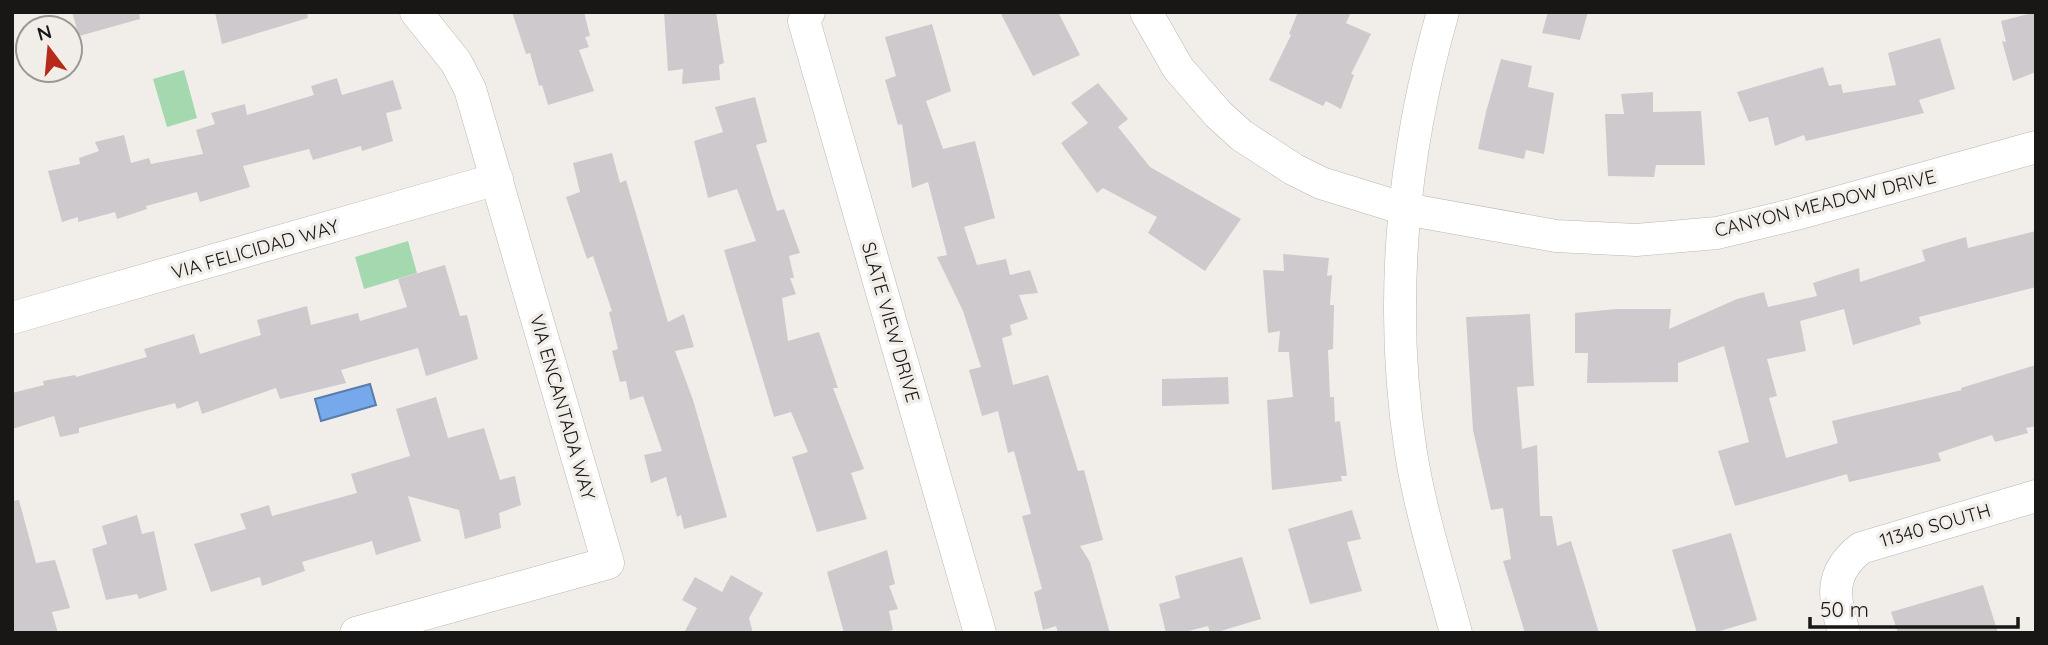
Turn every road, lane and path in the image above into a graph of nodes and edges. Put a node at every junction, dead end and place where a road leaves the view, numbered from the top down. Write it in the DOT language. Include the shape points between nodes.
graph roads {
  1 [pos="416,12"];
  2 [pos="809,12"];
  3 [pos="1146,12"];
  4 [pos="1443,12"];
  5 [pos="2036,147"];
  6 [pos="497,179"];
  7 [pos="1405,209"];
  8 [pos="12,318"];
  9 [pos="2036,496"];
  10 [pos="1451,631"];
  11 [pos="356,633"];
  12 [pos="981,633"];
  13 [pos="1844,633"];
  1 -- 6 [label="street, VIA ENCANTADA WAY" via="464,75"];
  2 -- 12 [label="street, SLATE VIEW DRIVE" via="804,21 807,35"];
  3 -- 7 [label="street, CANYON MEADOW DRIVE" via="1178,68 1241,135 1321,183"];
  4 -- 7 [label="street" via="1423,87"];
  5 -- 7 [label="street, CANYON MEADOW DRIVE" via="1757,225 1676,238 1556,236"];
  6 -- 8 [label="street, VIA FELICIDAD WAY"];
  6 -- 11 [label="street, VIA ENCANTADA WAY" via="608,563"];
  7 -- 10 [label="street" via="1400,310 1405,406 1420,501"];
  9 -- 13 [label="street, 11340 SOUTH" via="1873,543 1850,556 1835,594"];
}
